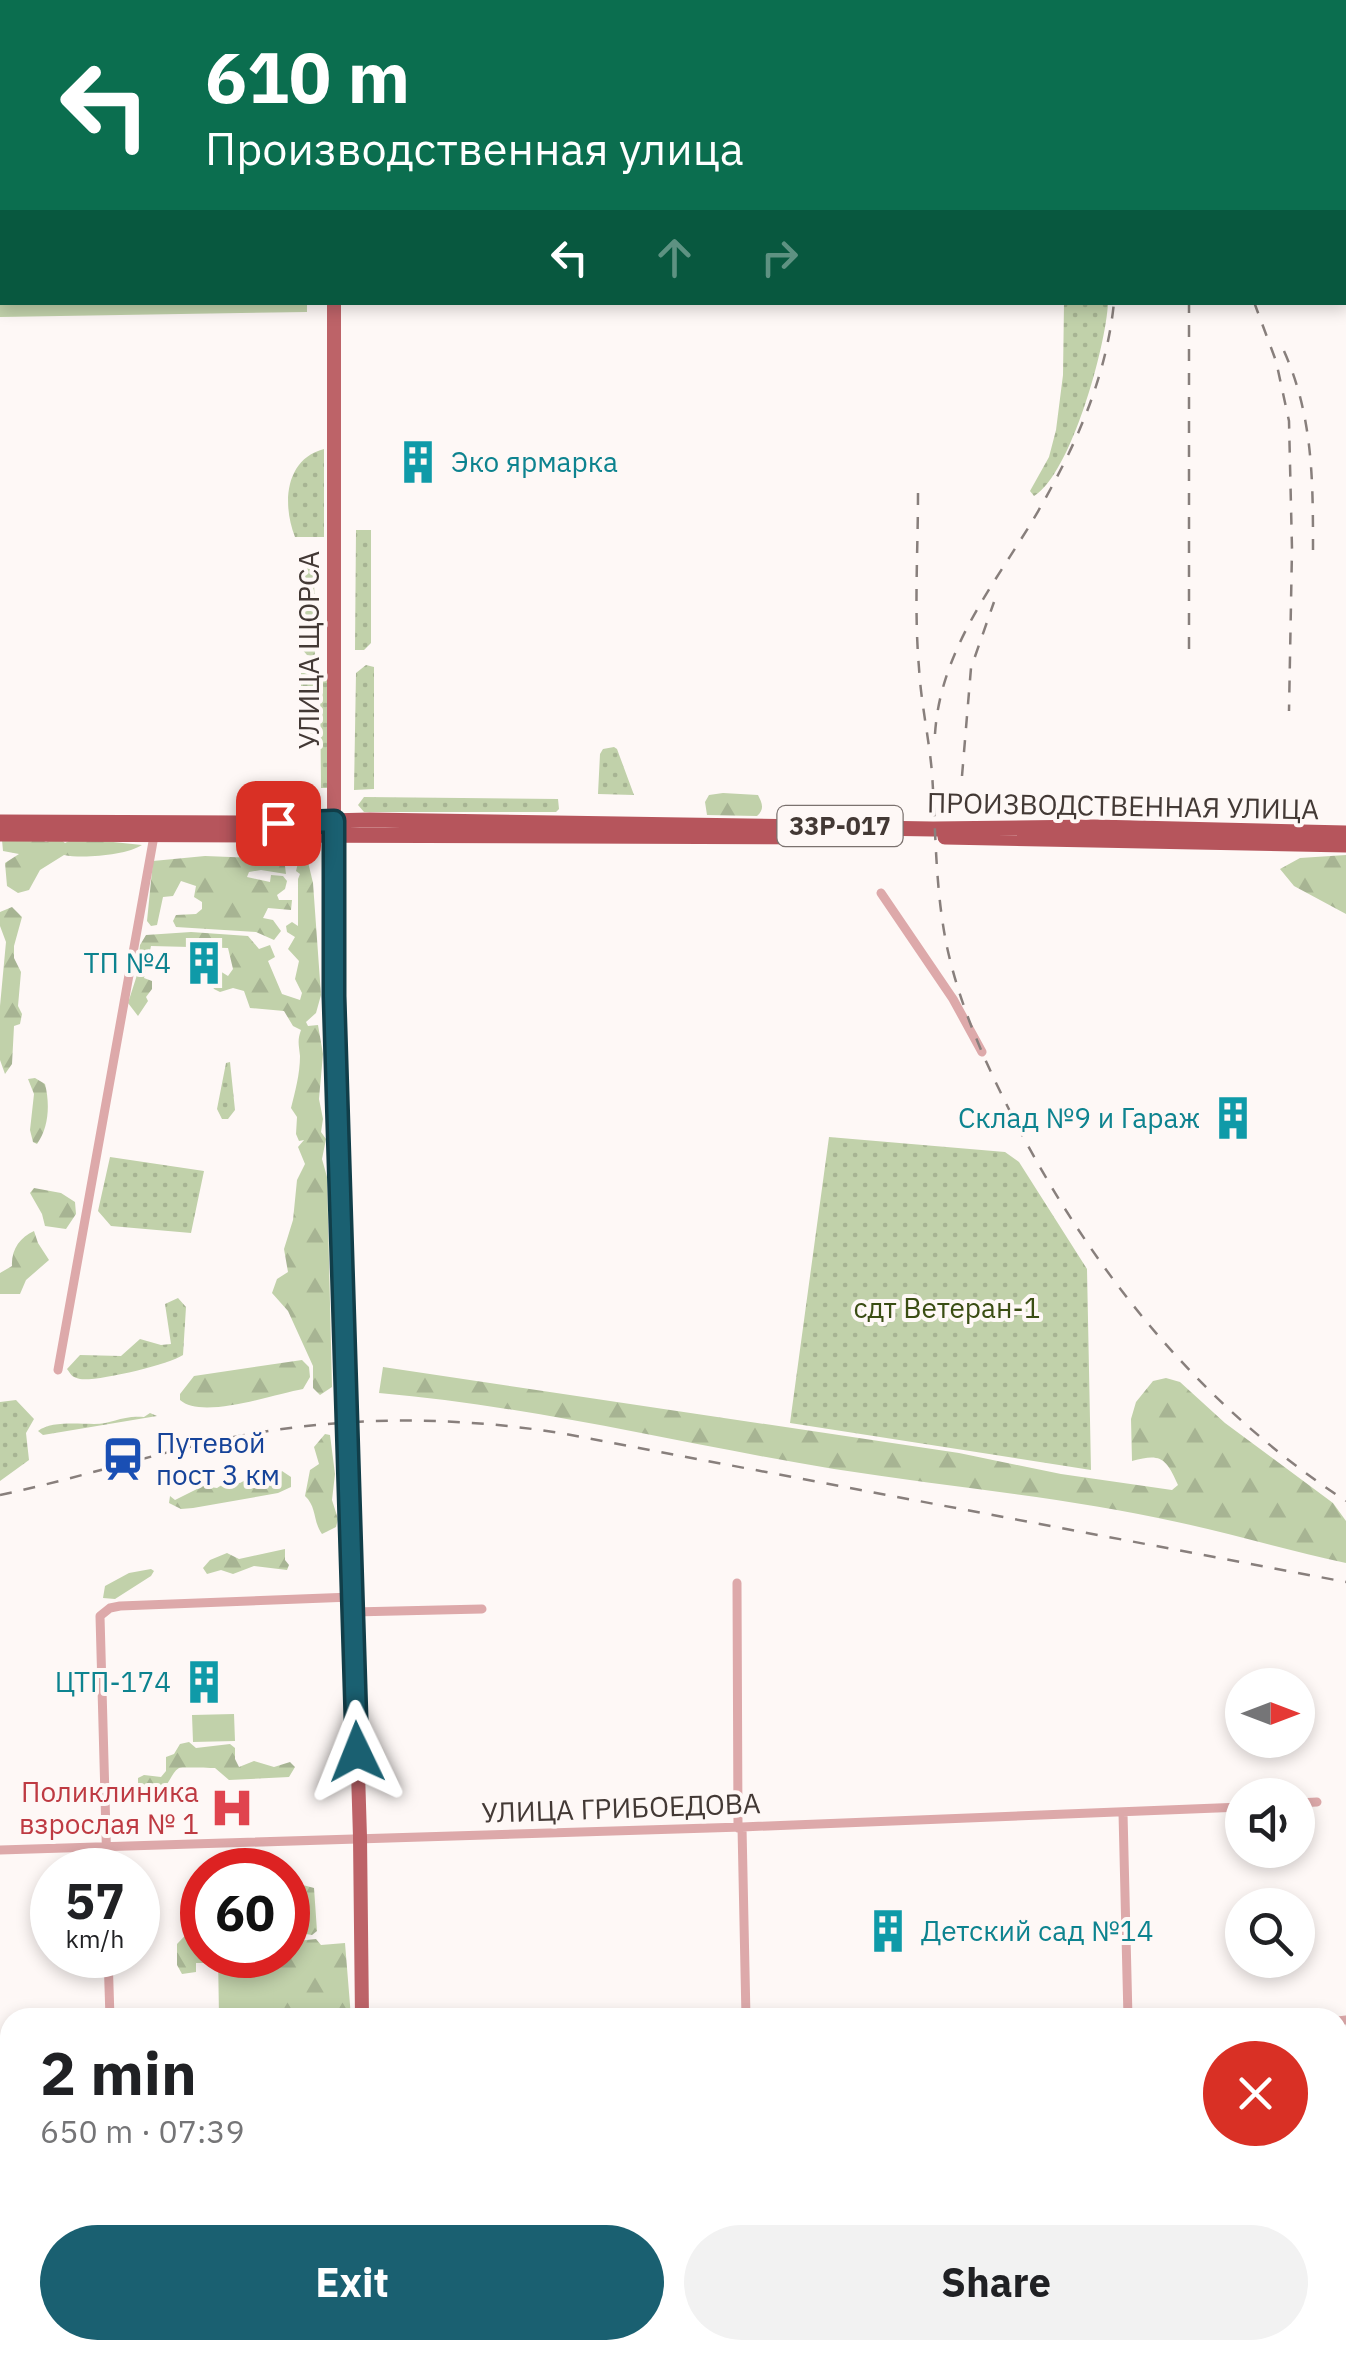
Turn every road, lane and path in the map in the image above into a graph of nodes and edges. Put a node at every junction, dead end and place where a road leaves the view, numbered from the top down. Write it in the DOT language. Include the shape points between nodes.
graph roads {
  1 [pos="334,305"];
  2 [pos="0,822"];
  3 [pos="334,828"];
  4 [pos="0,834"];
  5 [pos="1346,834"];
  6 [pos="1184,835"];
  7 [pos="154,836"];
  8 [pos="1346,846"];
  9 [pos="881,894"];
  10 [pos="982,1052"];
  11 [pos="58,1370"];
  12 [pos="736,1584"];
  13 [pos="352,1605"];
  14 [pos="482,1609"];
  15 [pos="1225,1808"];
  16 [pos="1124,1813"];
  17 [pos="740,1828"];
  18 [pos="360,1838"];
  19 [pos="106,1845"];
  20 [pos="106,1848"];
  21 [pos="0,1850"];
  22 [pos="109,1978"];
  23 [pos="110,2008"];
  24 [pos="362,2008"];
  25 [pos="746,2008"];
  26 [pos="1128,2008"];
  1 -- 3 [label="main road, УЛИЦА ЩОРСА"];
  2 -- 3 [label="highway, ПРОИЗВОДСТВЕННАЯ УЛИЦА / 33Р-017"];
  3 -- 6 [label="highway, ПРОИЗВОДСТВЕННАЯ УЛИЦА / 33Р-017"];
  3 -- 7 [label="highway, ПРОИЗВОДСТВЕННАЯ УЛИЦА / 33Р-017"];
  3 -- 13 [label="main road, УЛИЦА ЩОРСА"];
  4 -- 7 [label="highway, ПРОИЗВОДСТВЕННАЯ УЛИЦА / 33Р-017"];
  5 -- 6 [label="highway, ПРОИЗВОДСТВЕННАЯ УЛИЦА / 33Р-017"];
  6 -- 8 [label="highway, ПРОИЗВОДСТВЕННАЯ УЛИЦА / 33Р-017"];
  7 -- 11 [label="street"];
  9 -- 10 [label="street"];
  12 -- 17 [label="street"];
  13 -- 14 [label="street"];
  13 -- 18 [label="main road, УЛИЦА ЩОРСА"];
  13 -- 19 [label="street" via="120,1606 100,1616"];
  15 -- 16 [label="street, УЛИЦА ГРИБОЕДОВА"];
  16 -- 17 [label="street, УЛИЦА ГРИБОЕДОВА"];
  16 -- 26 [label="street"];
  17 -- 18 [label="street, УЛИЦА ГРИБОЕДОВА"];
  17 -- 25 [label="street"];
  18 -- 19 [label="street, УЛИЦА ГРИБОЕДОВА"];
  18 -- 24 [label="main road, УЛИЦА ЩОРСА"];
  19 -- 20 [label="street"];
  19 -- 21 [label="street, УЛИЦА ГРИБОЕДОВА"];
  22 -- 23 [label="street"];
}
